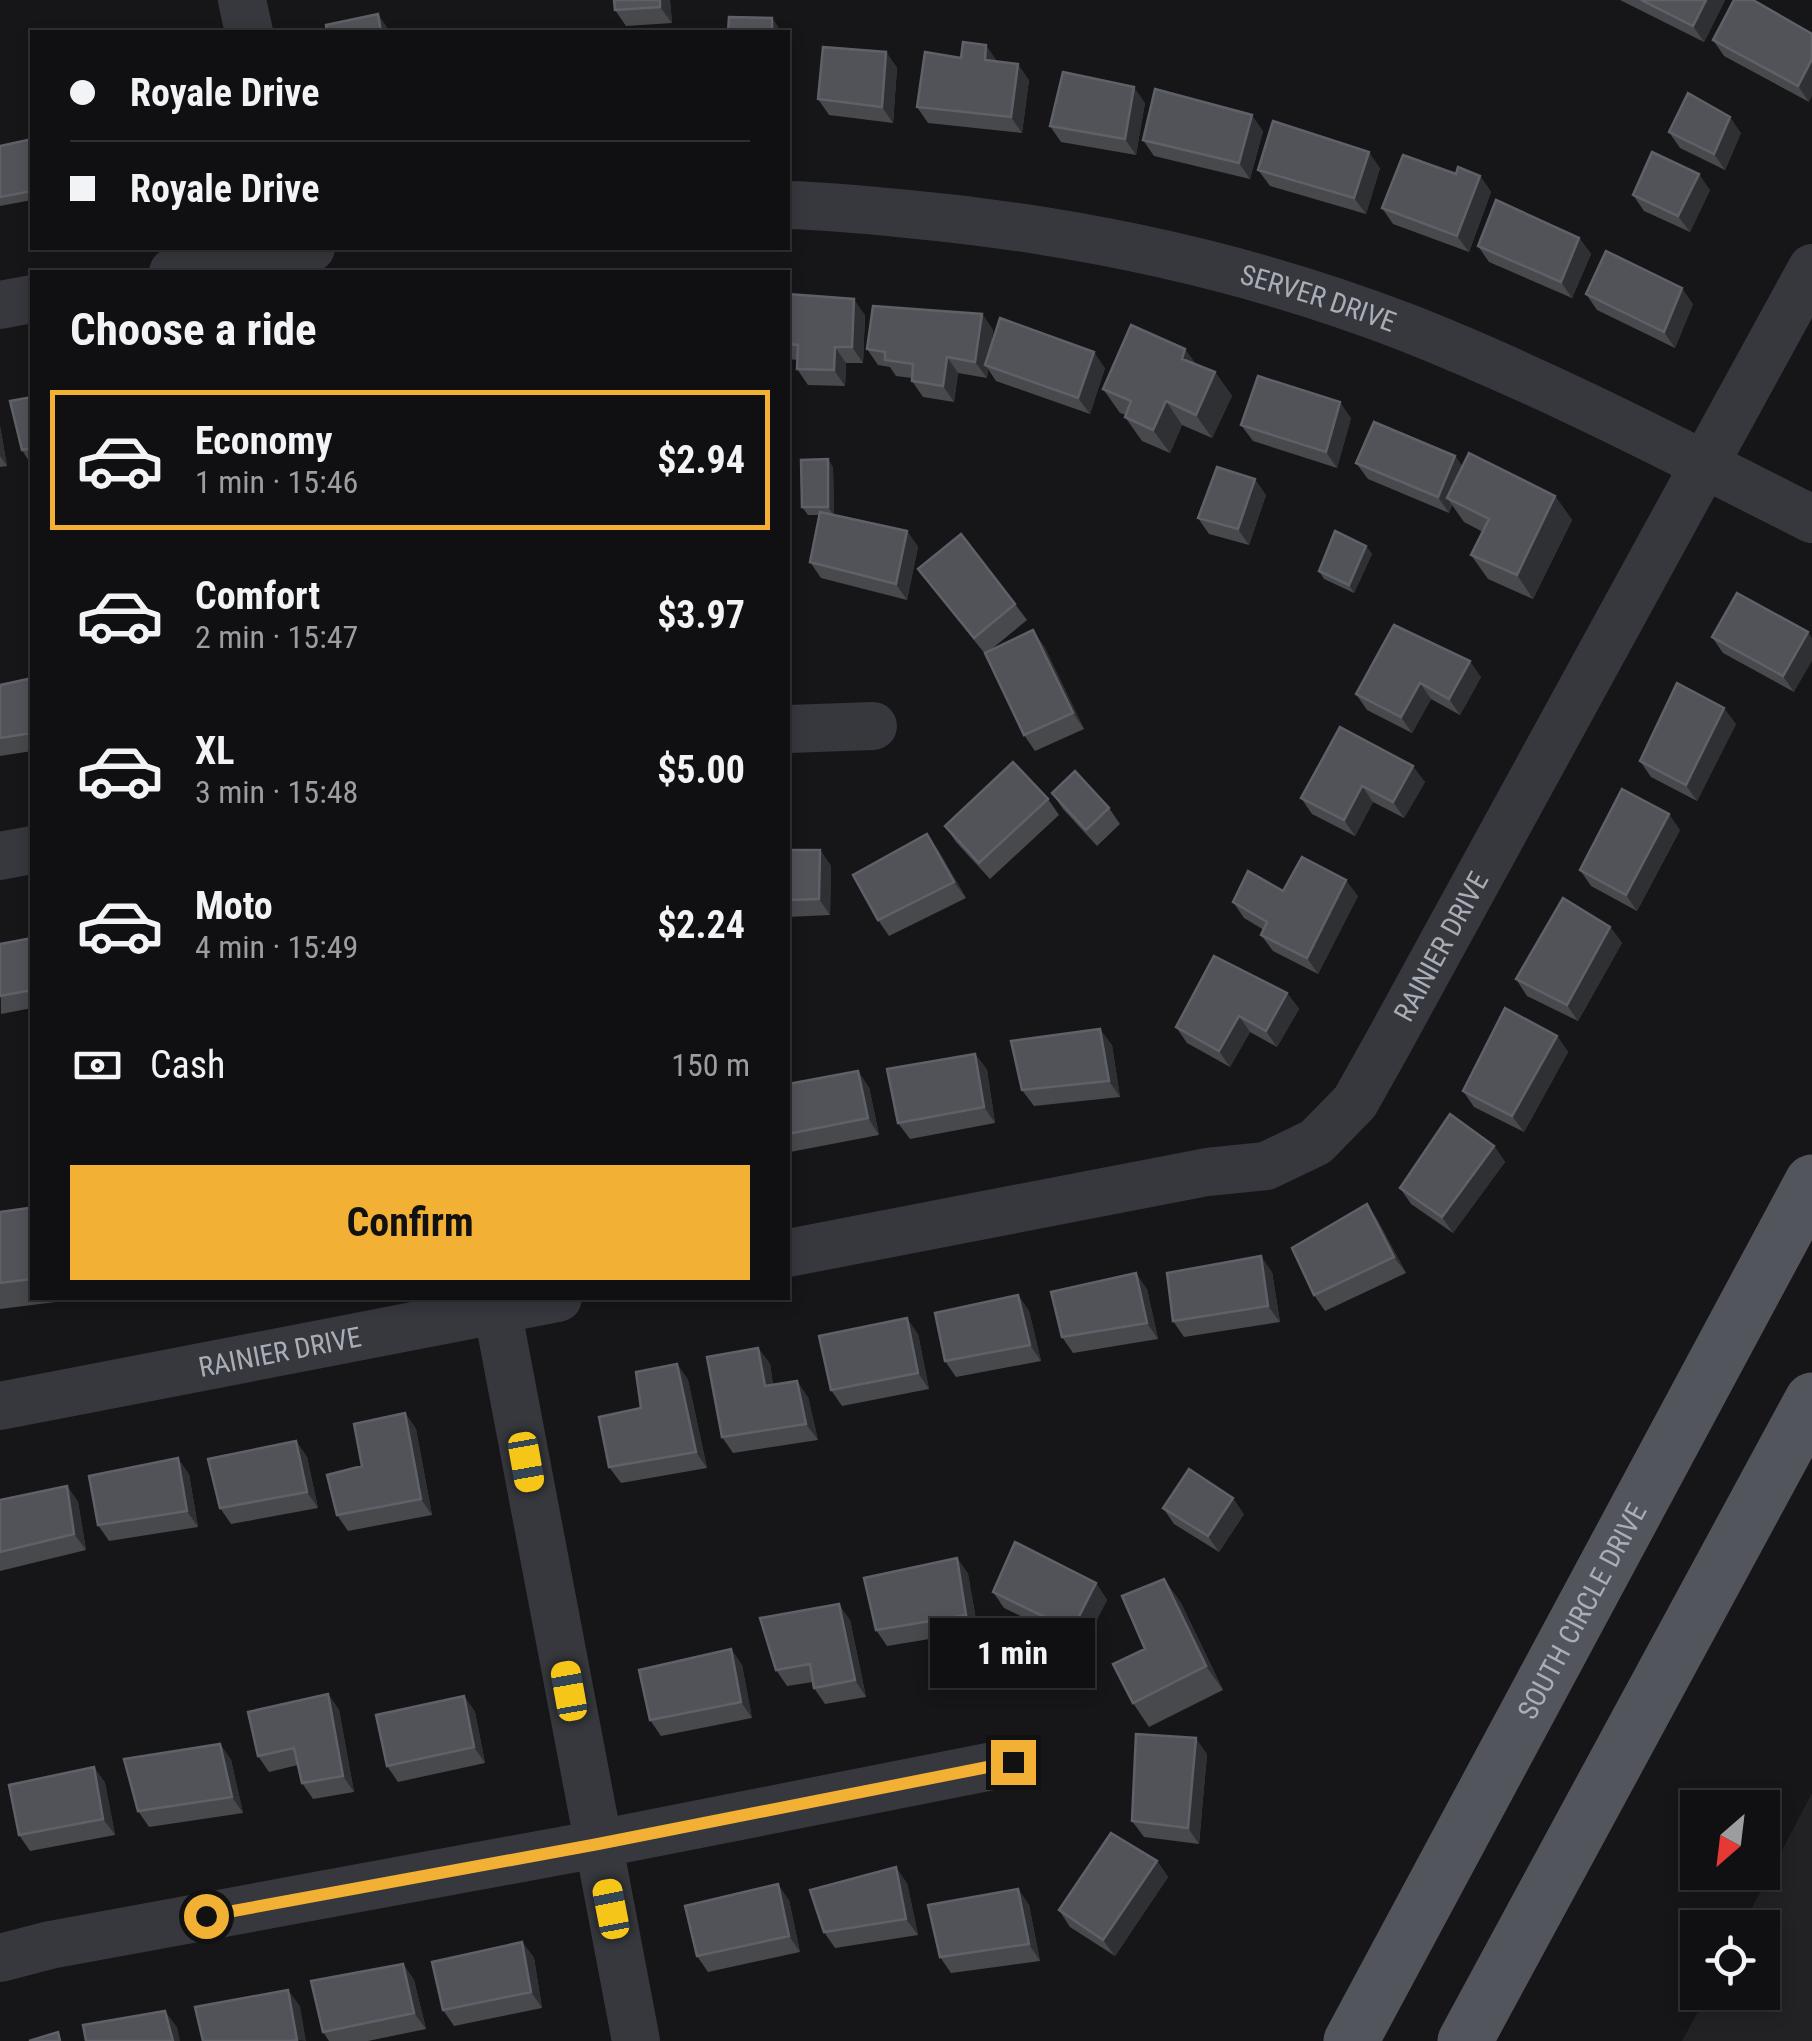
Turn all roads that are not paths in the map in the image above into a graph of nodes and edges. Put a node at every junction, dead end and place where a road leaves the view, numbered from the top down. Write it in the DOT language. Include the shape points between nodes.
graph roads {
  1 [pos="242,0"];
  2 [pos="248,30"];
  3 [pos="790,205"];
  4 [pos="296,255"];
  5 [pos="1812,268"];
  6 [pos="187,270"];
  7 [pos="30,298"];
  8 [pos="0,304"];
  9 [pos="1706,465"];
  10 [pos="1812,519"];
  11 [pos="873,726"];
  12 [pos="790,729"];
  13 [pos="30,850"];
  14 [pos="0,856"];
  15 [pos="1812,1182"];
  16 [pos="790,1253"];
  17 [pos="533,1300"];
  18 [pos="496,1303"];
  19 [pos="1812,1400"];
  20 [pos="0,1406"];
  21 [pos="1013,1762"];
  22 [pos="598,1844"];
  23 [pos="0,1958"];
  24 [pos="636,2041"];
  25 [pos="1350,2041"];
  26 [pos="1466,2041"];
  1 -- 2 [label="street"];
  3 -- 9 [label="street, SERVER DRIVE" via="1058,232 1275,284 1546,386"];
  4 -- 6 [label="street"];
  5 -- 9 [label="street, RAINIER DRIVE"];
  7 -- 8 [label="street"];
  9 -- 10 [label="street, SERVER DRIVE"];
  9 -- 16 [label="street, RAINIER DRIVE" via="1355,1102 1316,1142 1266,1166"];
  11 -- 12 [label="street"];
  13 -- 14 [label="street"];
  15 -- 25 [label="main road, SOUTH CIRCLE DRIVE"];
  17 -- 18 [label="street, RAINIER DRIVE"];
  18 -- 20 [label="street, RAINIER DRIVE"];
  18 -- 22 [label="street"];
  19 -- 26 [label="main road"];
  21 -- 22 [label="street"];
  22 -- 23 [label="street"];
  22 -- 24 [label="street"];
}
